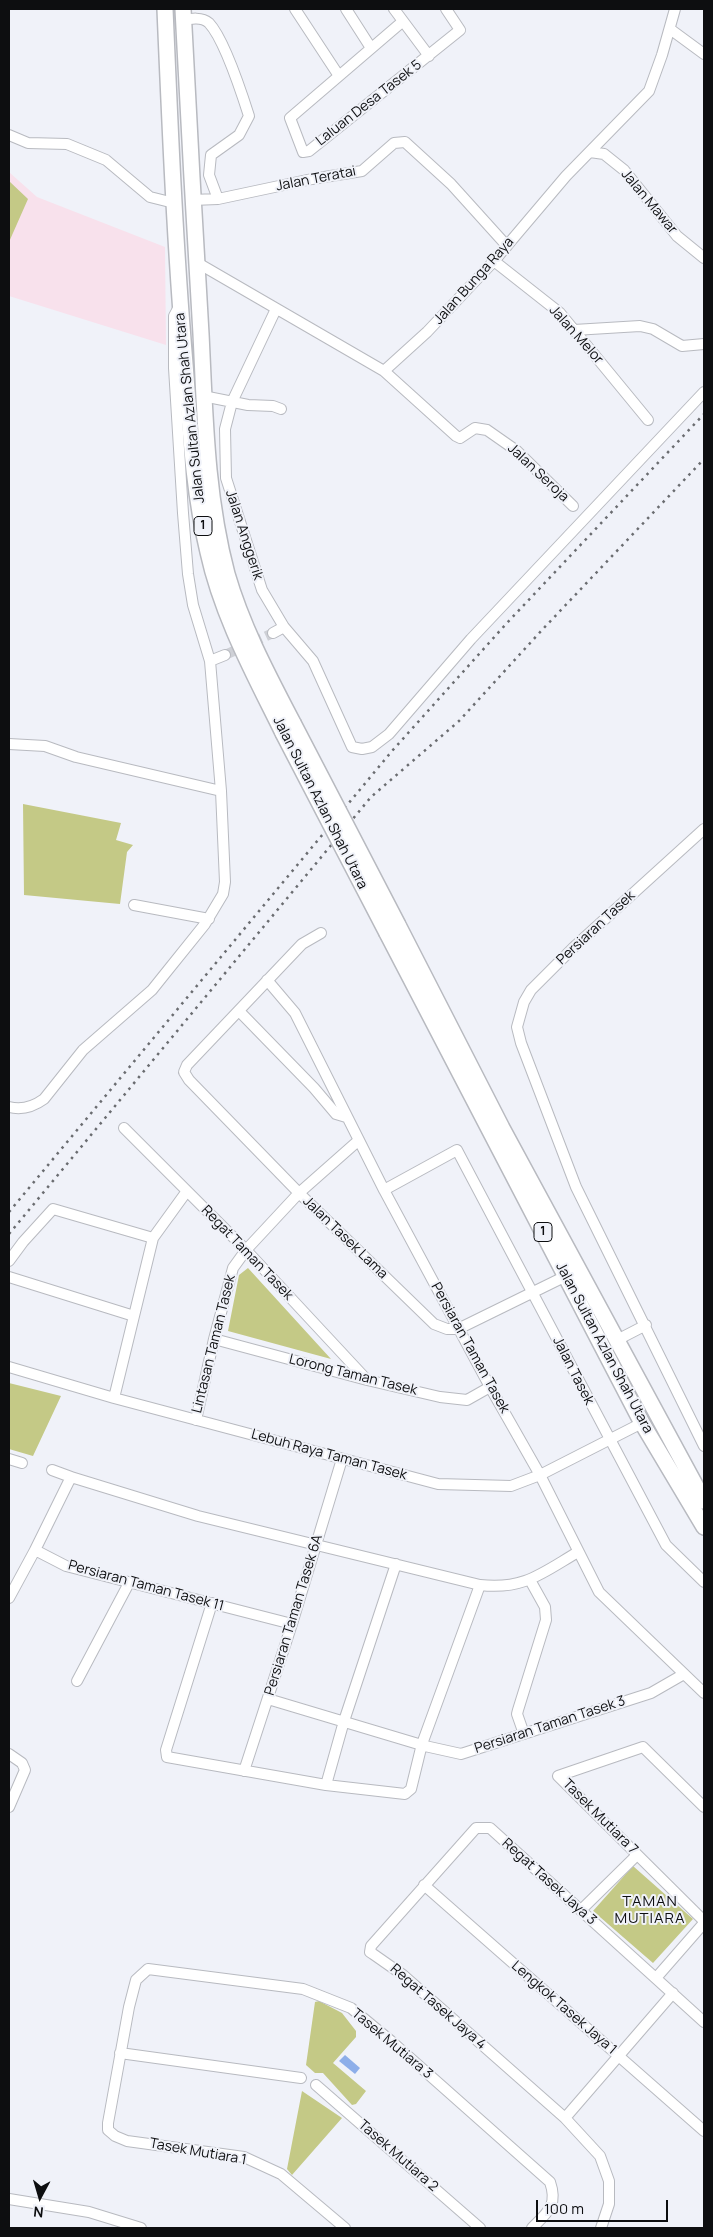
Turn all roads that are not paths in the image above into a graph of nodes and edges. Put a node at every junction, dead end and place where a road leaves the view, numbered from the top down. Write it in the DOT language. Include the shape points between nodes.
graph roads {
  1 [pos="165,9"];
  2 [pos="294,9"];
  3 [pos="346,9"];
  4 [pos="394,9"];
  5 [pos="446,9"];
  6 [pos="674,9"];
  7 [pos="183,15"];
  8 [pos="402,22"];
  9 [pos="670,28"];
  10 [pos="371,48"];
  11 [pos="704,54"];
  12 [pos="429,56"];
  13 [pos="339,76"];
  14 [pos="9,135"];
  15 [pos="590,152"];
  16 [pos="218,199"];
  17 [pos="192,200"];
  18 [pos="174,203"];
  19 [pos="506,246"];
  20 [pos="704,258"];
  21 [pos="494,261"];
  22 [pos="196,262"];
  23 [pos="180,305"];
  24 [pos="276,309"];
  25 [pos="574,330"];
  26 [pos="704,344"];
  27 [pos="174,362"];
  28 [pos="384,371"];
  29 [pos="186,379"];
  30 [pos="704,392"];
  31 [pos="203,396"];
  32 [pos="232,402"];
  33 [pos="281,409"];
  34 [pos="648,420"];
  35 [pos="573,506"];
  36 [pos="284,627"];
  37 [pos="273,633"];
  38 [pos="225,655"];
  39 [pos="210,661"];
  40 [pos="288,728"];
  41 [pos="9,744"];
  42 [pos="221,791"];
  43 [pos="704,829"];
  44 [pos="134,905"];
  45 [pos="209,918"];
  46 [pos="392,929"];
  47 [pos="320,933"];
  48 [pos="267,980"];
  49 [pos="239,1011"];
  50 [pos="329,1082"];
  51 [pos="314,1088"];
  52 [pos="9,1107"];
  53 [pos="346,1117"];
  54 [pos="124,1128"];
  55 [pos="359,1140"];
  56 [pos="384,1190"];
  57 [pos="187,1192"];
  58 [pos="299,1193"];
  59 [pos="153,1238"];
  60 [pos="246,1250"];
  61 [pos="9,1261"];
  62 [pos="566,1276"];
  63 [pos="9,1277"];
  64 [pos="533,1292"];
  65 [pos="134,1316"];
  66 [pos="646,1325"];
  67 [pos="458,1329"];
  68 [pos="214,1339"];
  69 [pos="617,1340"];
  70 [pos="9,1367"];
  71 [pos="367,1380"];
  72 [pos="490,1387"];
  73 [pos="114,1398"];
  74 [pos="196,1420"];
  75 [pos="642,1423"];
  76 [pos="609,1440"];
  77 [pos="704,1446"];
  78 [pos="9,1459"];
  79 [pos="342,1459"];
  80 [pos="22,1463"];
  81 [pos="52,1470"];
  82 [pos="540,1475"];
  83 [pos="71,1477"];
  84 [pos="704,1501"];
  85 [pos="704,1528"];
  86 [pos="317,1544"];
  87 [pos="36,1550"];
  88 [pos="578,1552"];
  89 [pos="396,1564"];
  90 [pos="530,1580"];
  91 [pos="704,1582"];
  92 [pos="129,1583"];
  93 [pos="480,1585"];
  94 [pos="9,1598"];
  95 [pos="212,1603"];
  96 [pos="292,1624"];
  97 [pos="684,1674"];
  98 [pos="77,1681"];
  99 [pos="704,1692"];
  100 [pos="268,1699"];
  101 [pos="344,1721"];
  102 [pos="524,1734"];
  103 [pos="422,1744"];
  104 [pos="9,1754"];
  105 [pos="244,1771"];
  106 [pos="326,1785"];
  107 [pos="9,1807"];
  108 [pos="704,1807"];
  109 [pos="481,1827"];
  110 [pos="638,1855"];
  111 [pos="424,1885"];
  112 [pos="581,1910"];
  113 [pos="704,1922"];
  114 [pos="656,1978"];
  115 [pos="673,1993"];
  116 [pos="704,2022"];
  117 [pos="120,2053"];
  118 [pos="618,2056"];
  119 [pos="301,2078"];
  120 [pos="316,2085"];
  121 [pos="565,2118"];
  122 [pos="704,2131"];
  123 [pos="9,2198"];
  124 [pos="141,2228"];
  125 [pos="345,2228"];
  126 [pos="480,2228"];
  127 [pos="532,2228"];
  128 [pos="601,2228"];
  1 -- 18 [label="main road, Jalan Sultan Azlan Shah Utara / 1"];
  2 -- 13 [label="street"];
  3 -- 10 [label="street"];
  4 -- 8 [label="street"];
  5 -- 12 [label="street, Laluan Desa Tasek 5" via="460,30"];
  6 -- 9 [label="street, Jalan Bunga Raya"];
  7 -- 16 [label="street" via="208,22 239,85 249,116 239,135 211,154 209,175"];
  7 -- 17 [label="main road, Jalan Sultan Azlan Shah Utara / 1"];
  8 -- 10 [label="street, Laluan Desa Tasek 5"];
  8 -- 12 [label="street"];
  9 -- 11 [label="street"];
  9 -- 15 [label="street, Jalan Bunga Raya" via="649,91"];
  10 -- 13 [label="street, Laluan Desa Tasek 5"];
  12 -- 13 [label="street, Laluan Desa Tasek 5" via="309,151 303,152 290,118"];
  14 -- 18 [label="street" via="28,143 75,147 106,160 150,197"];
  15 -- 19 [label="street, Jalan Bunga Raya"];
  15 -- 20 [label="street, Jalan Mawar" via="604,154 624,170 677,236"];
  16 -- 17 [label="street, Jalan Teratai"];
  16 -- 19 [label="street, Jalan Teratai" via="362,171 394,143 405,142 451,184"];
  17 -- 22 [label="main road, Jalan Sultan Azlan Shah Utara / 1"];
  18 -- 23 [label="main road, Jalan Sultan Azlan Shah Utara / 1"];
  19 -- 21 [label="street, Jalan Bunga Raya"];
  21 -- 25 [label="street, Jalan Melor" via="560,313"];
  21 -- 28 [label="street, Jalan Bunga Raya" via="427,332"];
  22 -- 24 [label="street"];
  22 -- 31 [label="main road, Jalan Sultan Azlan Shah Utara / 1"];
  23 -- 27 [label="street" via="174,316"];
  23 -- 29 [label="main road, Jalan Sultan Azlan Shah Utara / 1"];
  24 -- 28 [label="street"];
  24 -- 32 [label="street, Jalan Anggerik"];
  25 -- 26 [label="street" via="640,326 653,329 682,346"];
  25 -- 34 [label="street, Jalan Melor"];
  27 -- 29 [label="street"];
  27 -- 39 [label="street" via="188,574 193,605"];
  28 -- 35 [label="street, Jalan Seroja" via="456,436 460,438 475,428 495,435"];
  29 -- 40 [label="main road, Jalan Sultan Azlan Shah Utara / 1" via="198,500 208,552 226,611 243,652"];
  30 -- 36 [label="street, Jalan Anggerik" via="471,639 390,734 372,747 352,747 313,661"];
  31 -- 32 [label="street"];
  31 -- 40 [label="main road, Jalan Sultan Azlan Shah Utara / 1" via="208,471 228,576"];
  32 -- 33 [label="street"];
  32 -- 36 [label="street, Jalan Anggerik" via="225,429 226,478 262,590"];
  36 -- 37 [label="street"];
  38 -- 39 [label="street"];
  39 -- 42 [label="street"];
  40 -- 46 [label="main road, Jalan Sultan Azlan Shah Utara / 1, bridge"];
  41 -- 42 [label="street" via="45,746 76,757"];
  42 -- 45 [label="street" via="225,882 223,894"];
  43 -- 66 [label="street, Persiaran Tasek" via="531,990 517,1027 576,1187"];
  44 -- 45 [label="street"];
  45 -- 52 [label="street" via="152,990 82,1050 44,1099 25,1108"];
  46 -- 62 [label="main road, Jalan Sultan Azlan Shah Utara / 1"];
  46 -- 69 [label="main road, Jalan Sultan Azlan Shah Utara / 1"];
  47 -- 48 [label="street" via="302,944"];
  48 -- 49 [label="street"];
  48 -- 50 [label="street, Persiaran Taman Tasek" via="295,1013"];
  49 -- 51 [label="street"];
  49 -- 58 [label="street, Jalan Tasek Lama" via="184,1072 188,1080"];
  50 -- 51 [label="street"];
  50 -- 53 [label="street, Persiaran Taman Tasek"];
  51 -- 53 [label="street" via="336,1114"];
  53 -- 55 [label="street, Persiaran Taman Tasek"];
  54 -- 57 [label="street, Regat Taman Tasek"];
  55 -- 56 [label="street, Persiaran Taman Tasek"];
  55 -- 58 [label="street, Lintasan Taman Tasek"];
  56 -- 64 [label="street, Jalan Tasek" via="457,1150"];
  56 -- 67 [label="street, Persiaran Taman Tasek"];
  57 -- 59 [label="street"];
  57 -- 60 [label="street, Regat Taman Tasek"];
  58 -- 60 [label="street, Lintasan Taman Tasek"];
  58 -- 67 [label="street, Jalan Tasek Lama" via="434,1324"];
  59 -- 61 [label="street" via="53,1209"];
  59 -- 65 [label="street"];
  60 -- 68 [label="street, Lintasan Taman Tasek" via="230,1276"];
  60 -- 71 [label="street, Regat Taman Tasek"];
  62 -- 64 [label="street"];
  62 -- 75 [label="main road, Jalan Sultan Azlan Shah Utara / 1"];
  63 -- 65 [label="street"];
  64 -- 67 [label="street"];
  64 -- 76 [label="street, Jalan Tasek"];
  65 -- 73 [label="street"];
  66 -- 69 [label="street"];
  66 -- 77 [label="street"];
  67 -- 72 [label="street, Persiaran Taman Tasek"];
  68 -- 71 [label="street, Lorong Taman Tasek"];
  68 -- 74 [label="street, Lintasan Taman Tasek"];
  69 -- 84 [label="main road, Jalan Sultan Azlan Shah Utara / 1"];
  70 -- 73 [label="street, Lebuh Raya Taman Tasek"];
  71 -- 72 [label="street, Lorong Taman Tasek" via="458,1400 474,1397"];
  72 -- 82 [label="street, Persiaran Taman Tasek"];
  73 -- 74 [label="street, Lebuh Raya Taman Tasek"];
  74 -- 79 [label="street, Lebuh Raya Taman Tasek"];
  75 -- 76 [label="street, Lebuh Raya Taman Tasek"];
  75 -- 85 [label="main road, Jalan Sultan Azlan Shah Utara / 1"];
  76 -- 82 [label="street, Lebuh Raya Taman Tasek"];
  76 -- 91 [label="street, Jalan Tasek" via="666,1545"];
  78 -- 80 [label="street"];
  79 -- 82 [label="street, Lebuh Raya Taman Tasek" via="438,1484 506,1487"];
  79 -- 86 [label="street, Persiaran Taman Tasek 6A"];
  81 -- 83 [label="street"];
  82 -- 88 [label="street, Persiaran Taman Tasek"];
  83 -- 86 [label="street" via="170,1508"];
  83 -- 87 [label="street"];
  86 -- 89 [label="street"];
  86 -- 96 [label="street, Persiaran Taman Tasek 6A"];
  87 -- 92 [label="street, Persiaran Taman Tasek 11" via="66,1566"];
  87 -- 94 [label="street"];
  88 -- 90 [label="street"];
  88 -- 97 [label="street, Persiaran Taman Tasek" via="599,1592"];
  89 -- 93 [label="street"];
  89 -- 101 [label="street"];
  90 -- 93 [label="street" via="510,1586"];
  90 -- 102 [label="street" via="545,1607 546,1620 518,1710"];
  92 -- 95 [label="street, Persiaran Taman Tasek 11"];
  92 -- 98 [label="street"];
  93 -- 103 [label="street"];
  95 -- 96 [label="street, Persiaran Taman Tasek 11"];
  95 -- 105 [label="street" via="166,1750 167,1757"];
  96 -- 100 [label="street, Persiaran Taman Tasek 6A"];
  97 -- 99 [label="street, Persiaran Taman Tasek"];
  97 -- 102 [label="street, Persiaran Taman Tasek 3" via="651,1693"];
  100 -- 101 [label="street, Persiaran Taman Tasek 3"];
  100 -- 105 [label="street, Persiaran Taman Tasek 6A"];
  101 -- 103 [label="street, Persiaran Taman Tasek 3"];
  101 -- 106 [label="street"];
  102 -- 103 [label="street, Persiaran Taman Tasek 3" via="461,1754"];
  103 -- 106 [label="street" via="408,1794"];
  104 -- 107 [label="street" via="22,1763 25,1770"];
  105 -- 106 [label="street"];
  108 -- 110 [label="street, Tasek Mutiara 7" via="643,1747 558,1776"];
  109 -- 111 [label="street, Regat Tasek Jaya 4" via="476,1828"];
  109 -- 112 [label="street, Regat Tasek Jaya 3" via="490,1828"];
  110 -- 112 [label="street"];
  110 -- 113 [label="street, Tasek Mutiara 7"];
  111 -- 118 [label="street, Lengkok Tasek Jaya 1"];
  111 -- 121 [label="street, Regat Tasek Jaya 4" via="371,1946 370,1952 403,1975"];
  112 -- 114 [label="street, Regat Tasek Jaya 3"];
  113 -- 114 [label="street"];
  114 -- 115 [label="street, Regat Tasek Jaya 3"];
  115 -- 116 [label="street, Regat Tasek Jaya 3"];
  115 -- 118 [label="street"];
  117 -- 119 [label="street"];
  117 -- 125 [label="street, Tasek Mutiara 1" via="108,2123 108,2130 115,2136 127,2141 244,2157 281,2174"];
  117 -- 127 [label="street, Tasek Mutiara 3" via="136,1980 148,1969 303,1989 351,2008 550,2182 553,2203"];
  118 -- 121 [label="street"];
  118 -- 122 [label="street, Lengkok Tasek Jaya 1"];
  120 -- 126 [label="street, Tasek Mutiara 2"];
  121 -- 128 [label="street" via="600,2156 609,2181 609,2204"];
  123 -- 124 [label="street" via="89,2212"];
}
